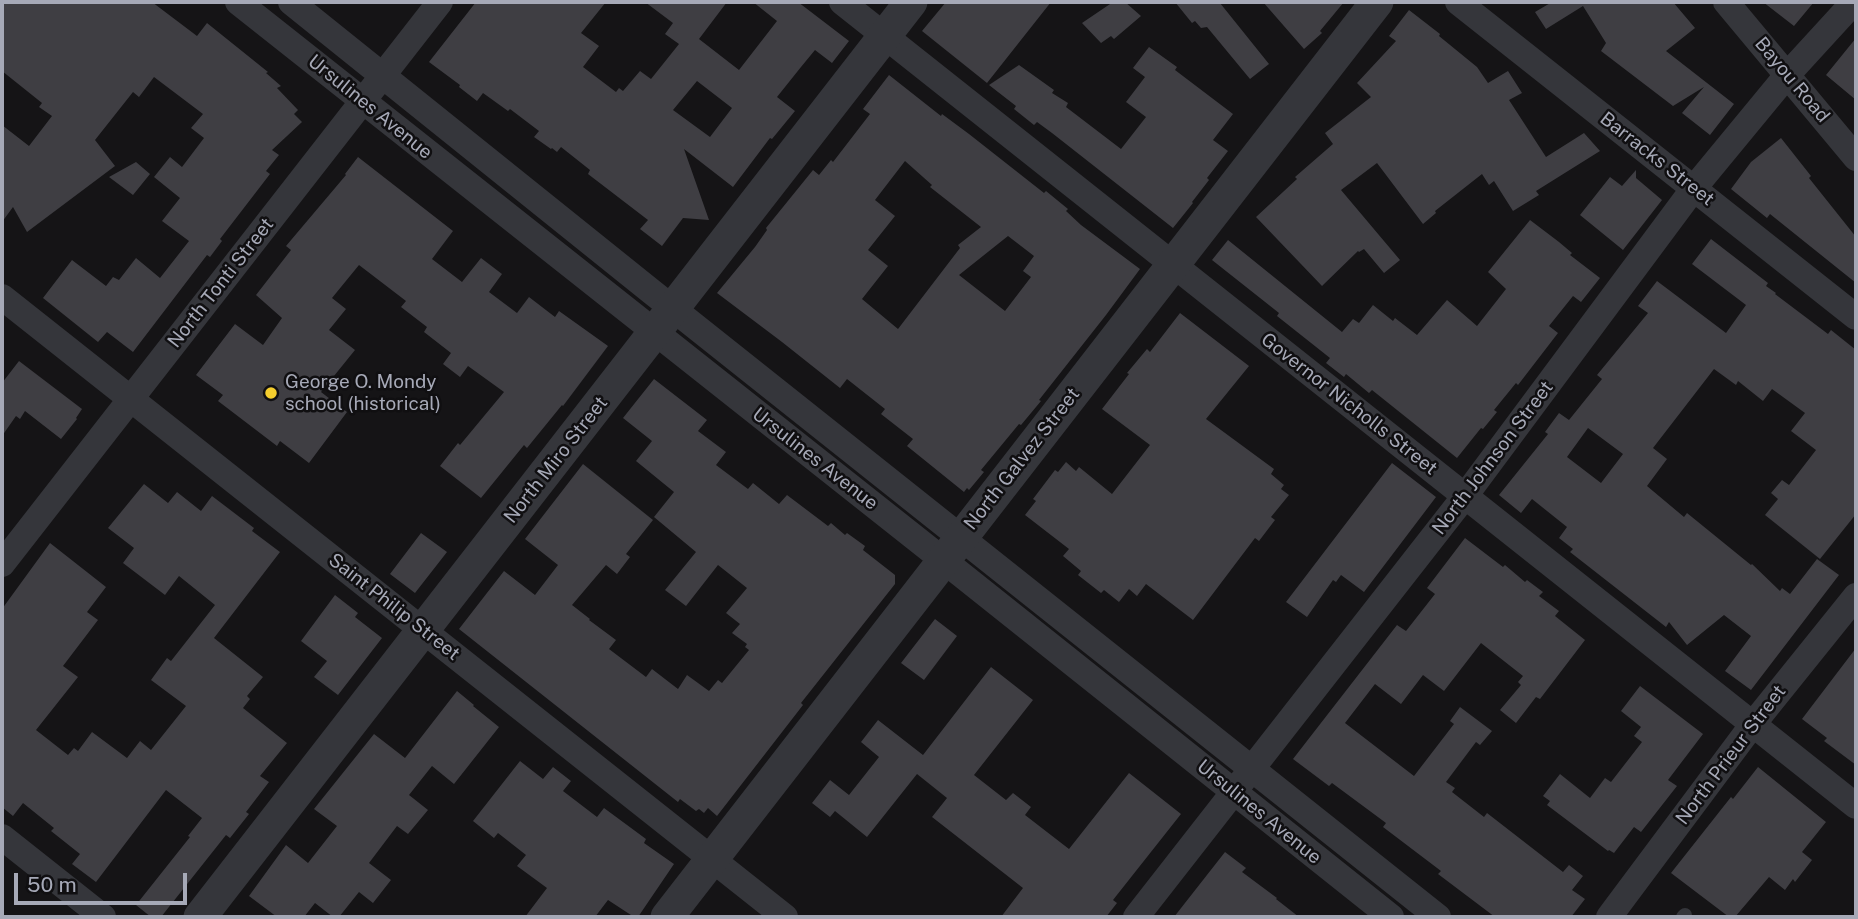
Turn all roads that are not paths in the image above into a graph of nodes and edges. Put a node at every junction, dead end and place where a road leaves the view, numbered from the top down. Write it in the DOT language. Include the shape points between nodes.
graph roads {
  1 [pos="238,2"];
  2 [pos="291,2"];
  3 [pos="440,2"];
  4 [pos="842,2"];
  5 [pos="911,2"];
  6 [pos="1377,2"];
  7 [pos="1458,2"];
  8 [pos="1726,2"];
  9 [pos="1854,2"];
  10 [pos="885,36"];
  11 [pos="1788,74"];
  12 [pos="382,76"];
  13 [pos="362,101"];
  14 [pos="1856,158"];
  15 [pos="1694,188"];
  16 [pos="1173,264"];
  17 [pos="2,297"];
  18 [pos="1856,317"];
  19 [pos="664,320"];
  20 [pos="131,399"];
  21 [pos="1465,496"];
  22 [pos="953,548"];
  23 [pos="2,564"];
  24 [pos="1856,596"];
  25 [pos="423,631"];
  26 [pos="1753,724"];
  27 [pos="1251,769"];
  28 [pos="1233,792"];
  29 [pos="1856,806"];
  30 [pos="2,837"];
  31 [pos="712,859"];
  32 [pos="103,917"];
  33 [pos="200,917"];
  34 [pos="667,917"];
  35 [pos="785,917"];
  36 [pos="1136,917"];
  37 [pos="1391,917"];
  38 [pos="1438,917"];
  39 [pos="1609,917"];
  1 -- 13 [label="street, Ursulines Avenue"];
  2 -- 12 [label="street, Ursulines Avenue"];
  3 -- 12 [label="street, North Tonti Street"];
  4 -- 10 [label="street, Governor Nicholls Street"];
  5 -- 10 [label="street, North Miro Street"];
  6 -- 16 [label="street, North Galvez Street"];
  7 -- 15 [label="street, Barracks Street"];
  8 -- 11 [label="street, Bayou Road"];
  9 -- 11 [label="street, North Johnson Street"];
  10 -- 16 [label="street, Governor Nicholls Street"];
  10 -- 19 [label="street, North Miro Street"];
  11 -- 14 [label="street, Bayou Road"];
  11 -- 15 [label="street, North Johnson Street"];
  12 -- 13 [label="street, North Tonti Street"];
  12 -- 19 [label="street, Ursulines Avenue"];
  13 -- 19 [label="street, Ursulines Avenue"];
  13 -- 20 [label="street, North Tonti Street"];
  15 -- 18 [label="street, Barracks Street"];
  15 -- 21 [label="street, North Johnson Street"];
  16 -- 21 [label="street, Governor Nicholls Street"];
  16 -- 22 [label="street, North Galvez Street"];
  17 -- 20 [label="street, Saint Philip Street"];
  19 -- 22 [label="street, Ursulines Avenue"];
  19 -- 25 [label="street, North Miro Street"];
  20 -- 23 [label="street, North Tonti Street"];
  20 -- 25 [label="street, Saint Philip Street"];
  21 -- 26 [label="street, Governor Nicholls Street"];
  21 -- 27 [label="street, North Johnson Street"];
  22 -- 27 [label="street, Ursulines Avenue"];
  22 -- 28 [label="street, Ursulines Avenue"];
  22 -- 31 [label="street, North Galvez Street"];
  24 -- 26 [label="street, North Prieur Street"];
  25 -- 31 [label="street, Saint Philip Street"];
  25 -- 33 [label="street, North Miro Street"];
  26 -- 29 [label="street, Governor Nicholls Street"];
  26 -- 39 [label="street, North Prieur Street"];
  27 -- 28 [label="street, North Johnson Street"];
  27 -- 38 [label="street, Ursulines Avenue"];
  28 -- 36 [label="street, North Johnson Street"];
  28 -- 37 [label="street, Ursulines Avenue"];
  30 -- 32 [label="street"];
  31 -- 34 [label="street, North Galvez Street"];
  31 -- 35 [label="street, Saint Philip Street"];
}
